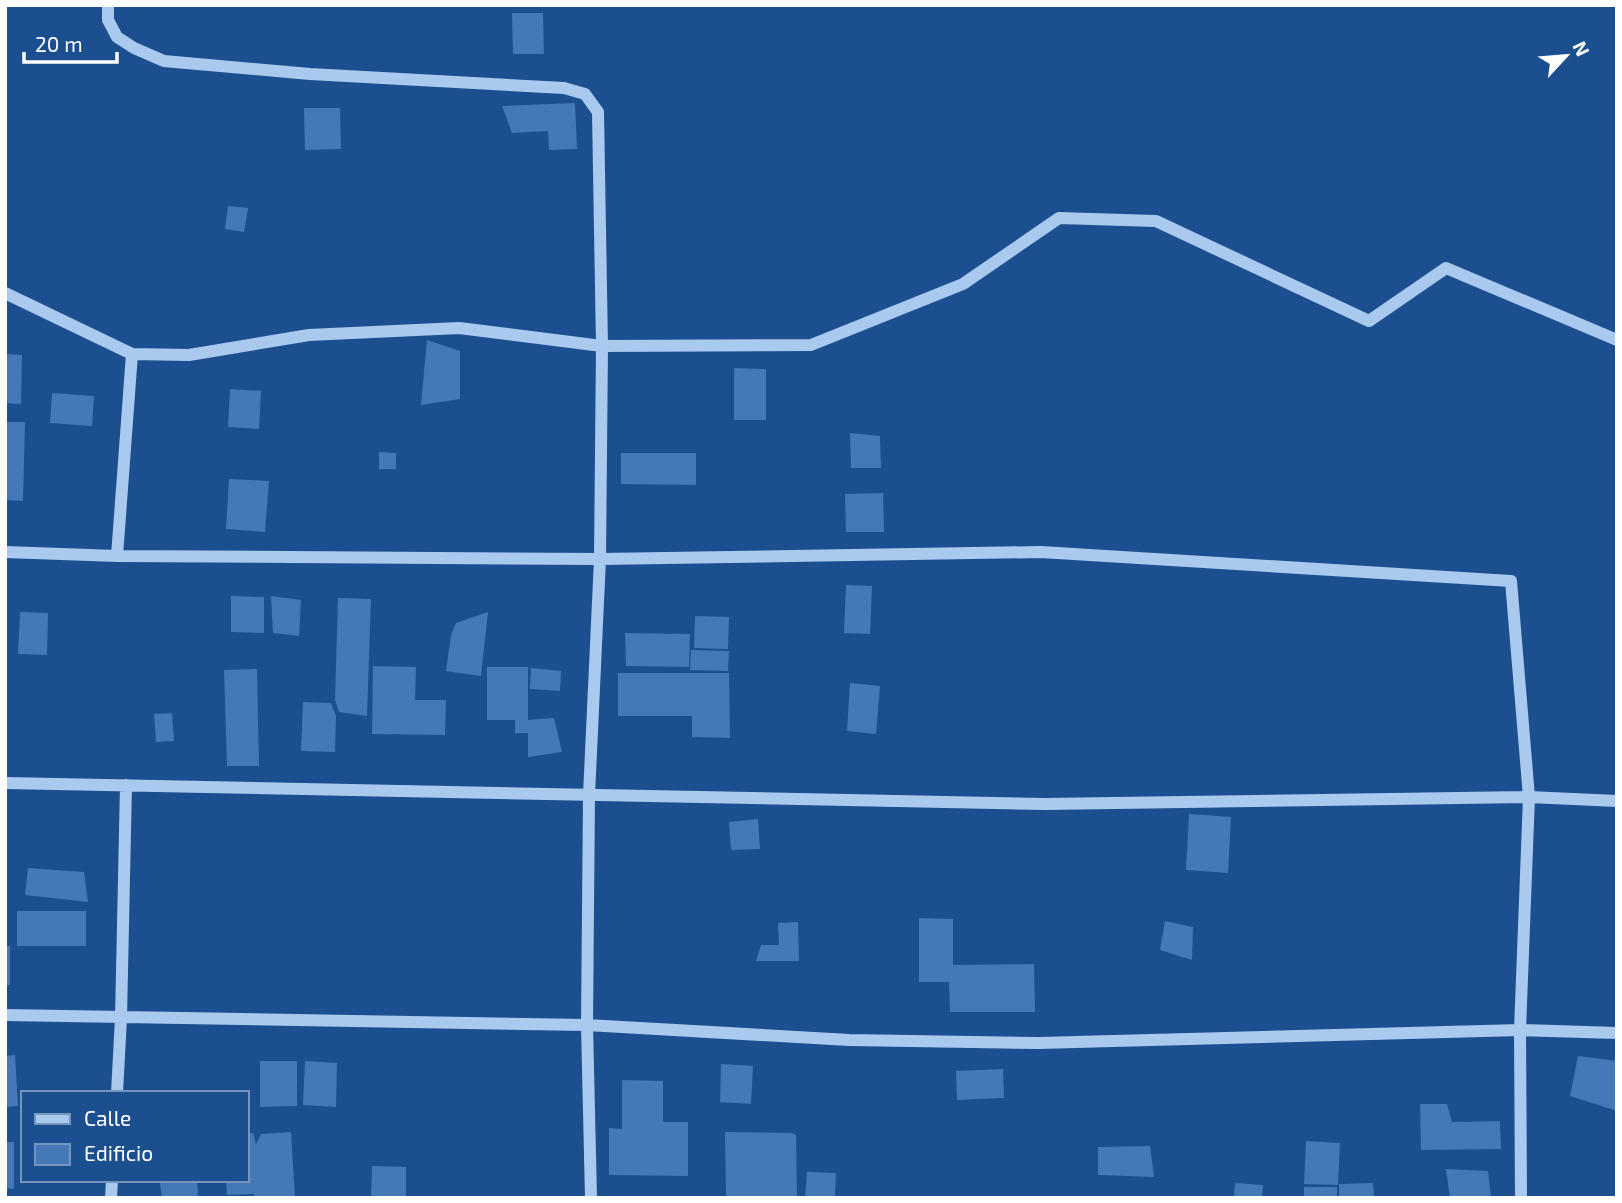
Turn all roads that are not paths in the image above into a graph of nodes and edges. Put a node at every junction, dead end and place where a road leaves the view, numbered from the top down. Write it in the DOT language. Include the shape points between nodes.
graph roads {
  1 [pos="108,5"];
  2 [pos="5,293"];
  3 [pos="1617,341"];
  4 [pos="602,345"];
  5 [pos="132,354"];
  6 [pos="5,552"];
  7 [pos="117,556"];
  8 [pos="600,559"];
  9 [pos="5,783"];
  10 [pos="126,785"];
  11 [pos="589,795"];
  12 [pos="1529,797"];
  13 [pos="1617,801"];
  14 [pos="5,1015"];
  15 [pos="121,1018"];
  16 [pos="587,1025"];
  17 [pos="1520,1030"];
  18 [pos="1617,1032"];
  19 [pos="117,1091"];
  20 [pos="591,1198"];
  21 [pos="1521,1198"];
  1 -- 4 [label="street" via="108,20 117,37 164,61 585,94 598,112 600,139"];
  2 -- 5 [label="street"];
  3 -- 4 [label="street" via="1446,268 1369,321 1156,221 1059,218 963,284 811,345"];
  4 -- 5 [label="street" via="459,328 309,335 189,355"];
  4 -- 8 [label="street"];
  5 -- 7 [label="street"];
  6 -- 7 [label="street"];
  7 -- 8 [label="street"];
  8 -- 11 [label="street"];
  8 -- 12 [label="street" via="1041,552 1511,581"];
  9 -- 10 [label="street"];
  10 -- 11 [label="street"];
  10 -- 15 [label="street"];
  11 -- 12 [label="street" via="1045,804"];
  11 -- 16 [label="street"];
  12 -- 13 [label="street"];
  12 -- 17 [label="street"];
  14 -- 15 [label="street"];
  15 -- 16 [label="street"];
  15 -- 19 [label="street"];
  16 -- 17 [label="street" via="849,1040 1039,1043"];
  16 -- 20 [label="street"];
  17 -- 18 [label="street"];
  17 -- 21 [label="street"];
}
